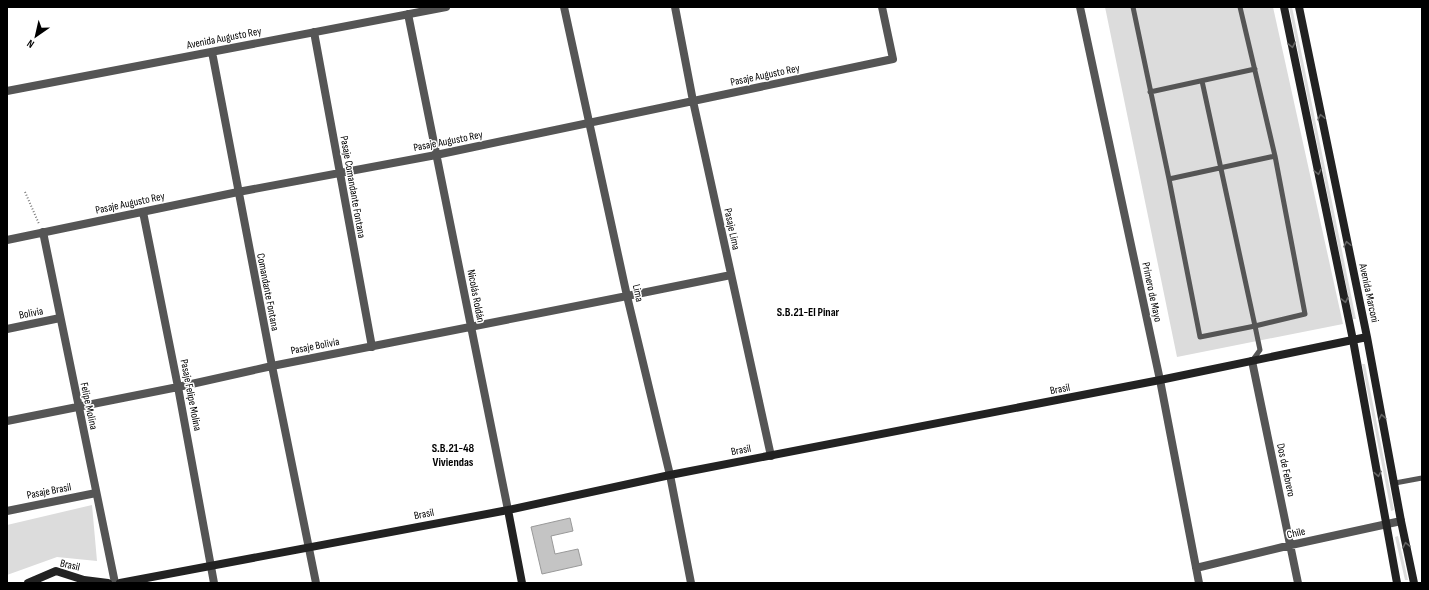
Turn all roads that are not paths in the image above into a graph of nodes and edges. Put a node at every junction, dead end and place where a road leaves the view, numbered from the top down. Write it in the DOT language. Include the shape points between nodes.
graph roads {
  1 [pos="444,7"];
  2 [pos="564,7"];
  3 [pos="675,7"];
  4 [pos="882,7"];
  5 [pos="1080,7"];
  6 [pos="1133,7"];
  7 [pos="1240,7"];
  8 [pos="1284,7"];
  9 [pos="1299,7"];
  10 [pos="408,14"];
  11 [pos="314,32"];
  12 [pos="212,52"];
  13 [pos="1255,69"];
  14 [pos="1202,81"];
  15 [pos="7,91"];
  16 [pos="1150,92"];
  17 [pos="693,101"];
  18 [pos="590,123"];
  19 [pos="436,155"];
  20 [pos="1275,156"];
  21 [pos="1221,167"];
  22 [pos="339,173"];
  23 [pos="1169,179"];
  24 [pos="238,192"];
  25 [pos="143,212"];
  26 [pos="43,232"];
  27 [pos="7,240"];
  28 [pos="731,275"];
  29 [pos="627,296"];
  30 [pos="60,318"];
  31 [pos="1255,326"];
  32 [pos="471,327"];
  33 [pos="7,329"];
  34 [pos="1367,337"];
  35 [pos="1353,340"];
  36 [pos="372,347"];
  37 [pos="1252,360"];
  38 [pos="272,366"];
  39 [pos="1160,380"];
  40 [pos="178,387"];
  41 [pos="78,407"];
  42 [pos="7,421"];
  43 [pos="771,456"];
  44 [pos="670,475"];
  45 [pos="1422,478"];
  46 [pos="1394,483"];
  47 [pos="96,493"];
  48 [pos="508,510"];
  49 [pos="7,511"];
  50 [pos="1401,522"];
  51 [pos="1387,524"];
  52 [pos="1291,545"];
  53 [pos="308,547"];
  54 [pos="211,566"];
  55 [pos="1196,568"];
  56 [pos="38,581"];
  57 [pos="28,583"];
  58 [pos="108,583"];
  59 [pos="115,583"];
  60 [pos="120,583"];
  61 [pos="214,583"];
  62 [pos="316,583"];
  63 [pos="522,583"];
  64 [pos="691,583"];
  65 [pos="1198,583"];
  66 [pos="1298,583"];
  67 [pos="1397,583"];
  68 [pos="1414,583"];
  1 -- 10 [label="street, Avenida Augusto Rey"];
  2 -- 18 [label="street, Lima"];
  3 -- 17 [label="street, Pasaje Lima"];
  4 -- 17 [label="street, Pasaje Augusto Rey" via="893,59"];
  5 -- 39 [label="street, Primero de Mayo"];
  6 -- 16 [label="lane"];
  7 -- 13 [label="lane"];
  8 -- 35 [label="street, one-way"];
  34 -- 9 [label="street, Avenida Marconi, one-way"];
  10 -- 11 [label="street, Avenida Augusto Rey"];
  10 -- 19 [label="street, Nicolás Roldán"];
  11 -- 12 [label="street, Avenida Augusto Rey"];
  11 -- 22 [label="street, Pasaje Comandante Fontana"];
  12 -- 15 [label="street, Avenida Augusto Rey"];
  12 -- 24 [label="street, Comandante Fontana"];
  13 -- 14 [label="lane"];
  13 -- 20 [label="lane"];
  14 -- 16 [label="lane"];
  14 -- 21 [label="lane"];
  16 -- 23 [label="lane"];
  17 -- 18 [label="street, Pasaje Augusto Rey"];
  17 -- 28 [label="street, Pasaje Lima"];
  18 -- 19 [label="street, Pasaje Augusto Rey"];
  18 -- 29 [label="street, Lima"];
  19 -- 22 [label="street, Pasaje Augusto Rey"];
  19 -- 32 [label="street, Nicolás Roldán"];
  20 -- 21 [label="lane"];
  20 -- 31 [label="lane" via="1305,314"];
  21 -- 23 [label="lane"];
  21 -- 31 [label="lane"];
  22 -- 24 [label="street, Pasaje Augusto Rey"];
  22 -- 36 [label="street, Pasaje Comandante Fontana"];
  23 -- 31 [label="lane" via="1200,337"];
  24 -- 25 [label="street, Pasaje Augusto Rey"];
  24 -- 38 [label="street, Comandante Fontana"];
  25 -- 26 [label="street, Pasaje Augusto Rey"];
  25 -- 40 [label="street, Pasaje Felipe Molina"];
  26 -- 27 [label="street, Pasaje Augusto Rey"];
  26 -- 30 [label="street, Felipe Molina"];
  28 -- 29 [label="street, Pasaje Bolivia"];
  28 -- 43 [label="street, Pasaje Lima"];
  29 -- 32 [label="street, Pasaje Bolivia"];
  29 -- 44 [label="street, Lima"];
  30 -- 33 [label="street, Bolivia"];
  30 -- 41 [label="street, Felipe Molina"];
  31 -- 37 [label="lane" via="1260,350"];
  32 -- 36 [label="street, Pasaje Bolivia"];
  32 -- 48 [label="street, Nicolás Roldán"];
  34 -- 35 [label="street, Brasil"];
  46 -- 34 [label="street, Avenida Marconi, one-way"];
  35 -- 37 [label="street, Brasil"];
  35 -- 51 [label="street, one-way"];
  36 -- 38 [label="street, Pasaje Bolivia"];
  37 -- 39 [label="street, Brasil"];
  37 -- 52 [label="street, Dos de Febrero"];
  38 -- 40 [label="street, Pasaje Bolivia"];
  38 -- 53 [label="street, Comandante Fontana"];
  39 -- 43 [label="street, Brasil"];
  39 -- 55 [label="street, Primero de Mayo"];
  40 -- 41 [label="street, Pasaje Bolivia"];
  40 -- 54 [label="street, Pasaje Felipe Molina"];
  41 -- 42 [label="street, Pasaje Bolivia"];
  41 -- 47 [label="street, Felipe Molina"];
  43 -- 44 [label="street, Brasil"];
  44 -- 48 [label="street, Brasil"];
  44 -- 64 [label="street, Lima"];
  45 -- 46 [label="lane"];
  46 -- 50 [label="street, Avenida Marconi"];
  47 -- 49 [label="street, Pasaje Brasil"];
  47 -- 59 [label="street, Felipe Molina"];
  48 -- 53 [label="street, Brasil"];
  48 -- 63 [label="street, Nicolás Roldán"];
  50 -- 51 [label="street, Chile"];
  68 -- 50 [label="street, Avenida Marconi, one-way"];
  51 -- 52 [label="street, Chile"];
  51 -- 67 [label="street"];
  52 -- 55 [label="street, Chile"];
  52 -- 66 [label="street, Dos de Febrero"];
  53 -- 54 [label="street, Brasil"];
  53 -- 62 [label="street, Comandante Fontana"];
  54 -- 60 [label="street, Brasil"];
  54 -- 61 [label="street, Pasaje Felipe Molina"];
  55 -- 65 [label="street, Primero de Mayo"];
  56 -- 57 [label="street, Brasil"];
  56 -- 58 [label="street, Brasil" via="56,571 84,580"];
}
